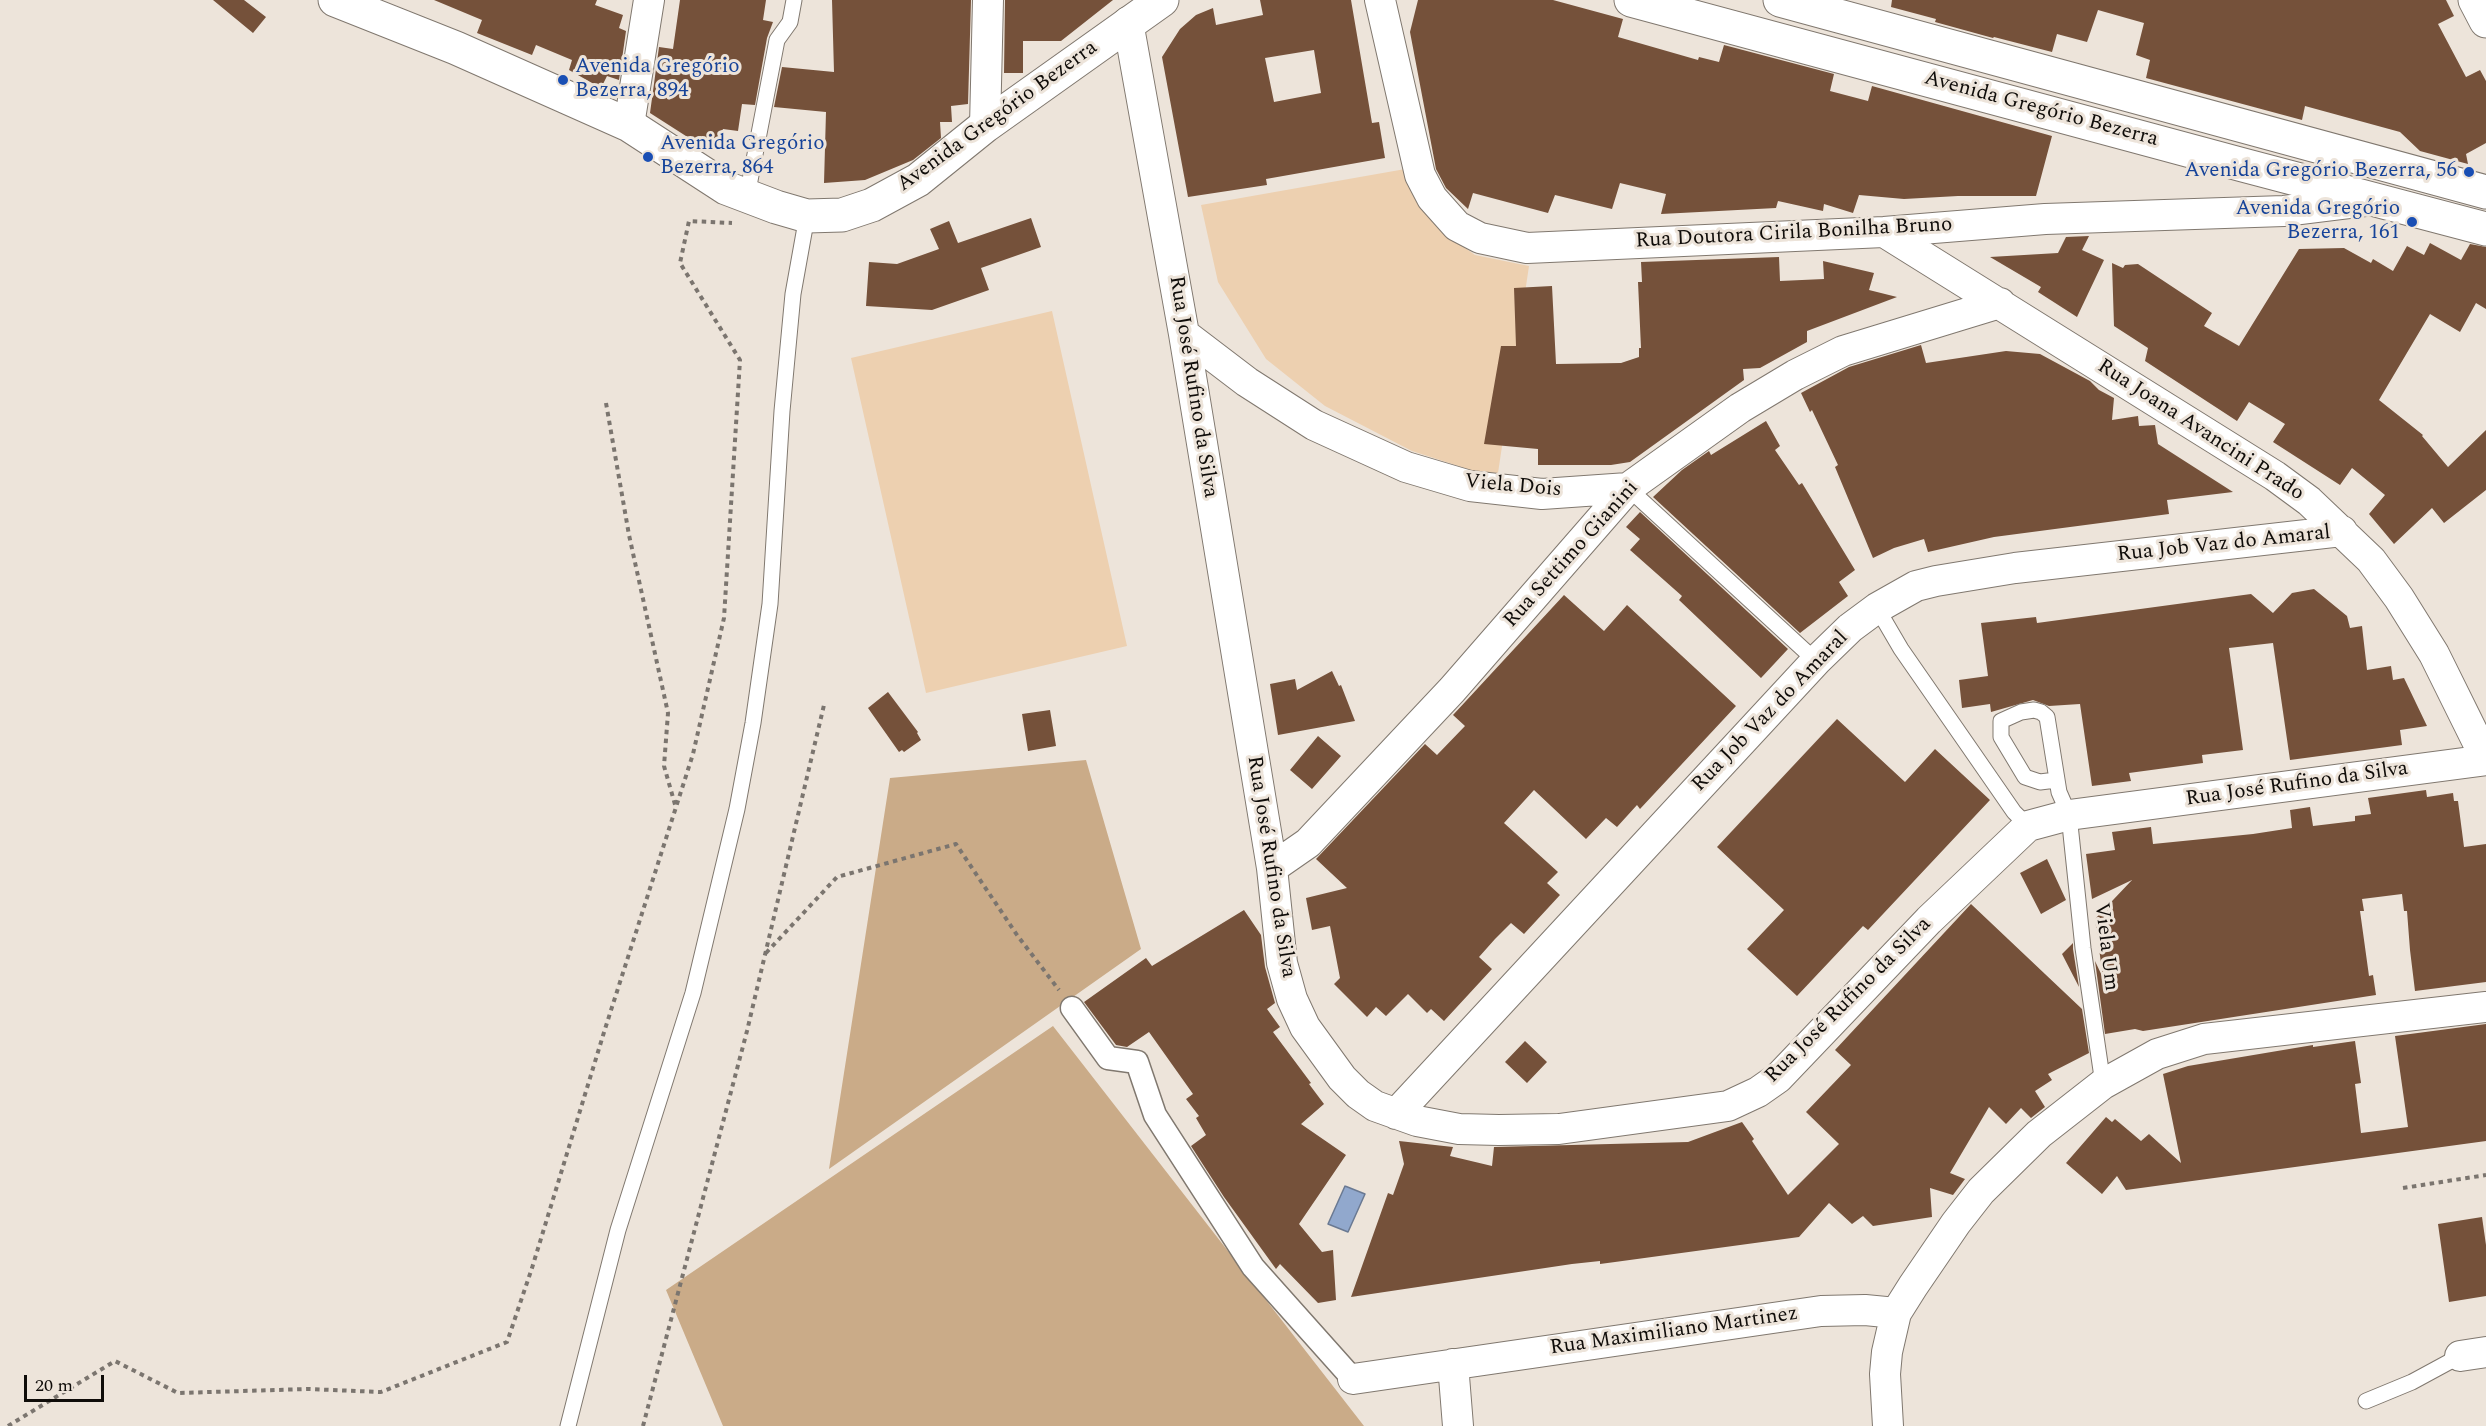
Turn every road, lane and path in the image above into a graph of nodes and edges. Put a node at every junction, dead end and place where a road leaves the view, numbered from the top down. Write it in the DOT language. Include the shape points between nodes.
graph roads {
  1 [pos="335,0"];
  2 [pos="649,0"];
  3 [pos="794,0"];
  4 [pos="988,0"];
  5 [pos="1161,0"];
  6 [pos="1380,0"];
  7 [pos="1631,0"];
  8 [pos="1780,0"];
  9 [pos="2475,0"];
  10 [pos="2486,21"];
  11 [pos="1128,22"];
  12 [pos="629,125"];
  13 [pos="985,126"];
  14 [pos="2486,192"];
  15 [pos="2377,200"];
  16 [pos="741,210"];
  17 [pos="807,216"];
  18 [pos="2486,228"];
  19 [pos="1884,232"];
  20 [pos="2000,303"];
  21 [pos="1184,334"];
  22 [pos="606,403"];
  23 [pos="1628,488"];
  24 [pos="2342,531"];
  25 [pos="1877,608"];
  26 [pos="1816,661"];
  27 [pos="824,705"];
  28 [pos="2486,759"];
  29 [pos="2056,780"];
  30 [pos="676,809"];
  31 [pos="2069,815"];
  32 [pos="2028,826"];
  33 [pos="1272,868"];
  34 [pos="765,954"];
  35 [pos="2486,1007"];
  36 [pos="1072,1008"];
  37 [pos="2103,1084"];
  38 [pos="1395,1114"];
  39 [pos="2486,1175"];
  40 [pos="2403,1188"];
  41 [pos="1896,1313"];
  42 [pos="2473,1354"];
  43 [pos="1453,1364"];
  44 [pos="1353,1379"];
  45 [pos="2366,1401"];
  46 [pos="8,1426"];
  47 [pos="568,1426"];
  48 [pos="643,1426"];
  49 [pos="1458,1426"];
  50 [pos="1888,1426"];
  1 -- 12 [label="street, Avenida Gregório Bezerra" via="456,48"];
  2 -- 12 [label="street"];
  3 -- 16 [label="lane" via="790,22 777,40"];
  4 -- 13 [label="street"];
  5 -- 11 [label="street, Avenida Gregório Bezerra"];
  6 -- 19 [label="street, Rua Doutora Cirila Bonilha Bruno" via="1420,175 1457,226 1480,238 1527,248"];
  7 -- 15 [label="street, Avenida Gregório Bezerra"];
  8 -- 14 [label="street, Avenida Gregório Bezerra"];
  9 -- 10 [label="street"];
  11 -- 13 [label="street, Avenida Gregório Bezerra"];
  11 -- 21 [label="street, Rua José Rufino da Silva"];
  12 -- 16 [label="street, Avenida Gregório Bezerra" via="726,188"];
  13 -- 17 [label="street, Avenida Gregório Bezerra" via="918,180 872,205 842,215"];
  15 -- 18 [label="street, Avenida Gregório Bezerra"];
  15 -- 19 [label="street, Rua Doutora Cirila Bonilha Bruno" via="2284,211 2045,219"];
  16 -- 17 [label="street, Avenida Gregório Bezerra"];
  16 -- 30 [label="path" via="689,221 680,263 740,360 724,618 693,754"];
  17 -- 47 [label="lane" via="793,294 770,603 737,810 693,993 618,1230"];
  19 -- 20 [label="street, Rua Joana Avancini Prado"];
  20 -- 23 [label="street, Rua Settimo Gianini" via="1854,347 1795,375 1740,408"];
  20 -- 24 [label="street, Rua Joana Avancini Prado" via="2275,476"];
  21 -- 23 [label="street, Viela Dois" via="1247,382 1314,425 1406,467 1470,486 1542,494"];
  21 -- 33 [label="street, Rua José Rufino da Silva"];
  22 -- 30 [label="path" via="668,713 664,766"];
  23 -- 26 [label="lane"];
  23 -- 33 [label="street, Rua Settimo Gianini" via="1444,698 1308,843"];
  24 -- 25 [label="street, Rua Job Vaz do Amaral" via="2015,568 1936,581 1916,586"];
  24 -- 28 [label="street, Rua Joana Avancini Prado" via="2371,560 2399,598 2434,654"];
  25 -- 26 [label="street, Rua Job Vaz do Amaral"];
  25 -- 32 [label="lane" via="2014,812"];
  26 -- 38 [label="street, Rua Job Vaz do Amaral"];
  27 -- 34 [label="path"];
  28 -- 31 [label="street, Rua José Rufino da Silva"];
  29 -- 29 [label="lane, Viela Um" via="2040,782 2025,777 2001,737 2001,721 2034,710 2047,717"];
  29 -- 31 [label="lane, Viela Um"];
  30 -- 46 [label="path" via="507,1342 381,1392 308,1389 178,1394 115,1361"];
  31 -- 32 [label="street, Rua José Rufino da Silva"];
  31 -- 37 [label="lane, Viela Um"];
  32 -- 38 [label="street, Rua José Rufino da Silva" via="1929,920 1778,1078 1743,1100 1705,1111 1559,1129 1459,1129"];
  33 -- 38 [label="street, Rua José Rufino da Silva" via="1282,963 1305,1027 1358,1094"];
  34 -- 36 [label="path" via="837,877 956,844"];
  34 -- 48 [label="path"];
  35 -- 37 [label="street" via="2204,1040 2157,1054"];
  36 -- 44 [label="street" via="1108,1058 1137,1062 1155,1115 1253,1267"];
  37 -- 41 [label="street" via="2039,1134 1982,1191"];
  39 -- 40 [label="path"];
  41 -- 43 [label="street, Rua Maximiliano Martinez" via="1821,1311"];
  41 -- 50 [label="street" via="1885,1374"];
  42 -- 45 [label="lane"];
  43 -- 44 [label="street, Rua Maximiliano Martinez"];
  43 -- 49 [label="street"];
}
